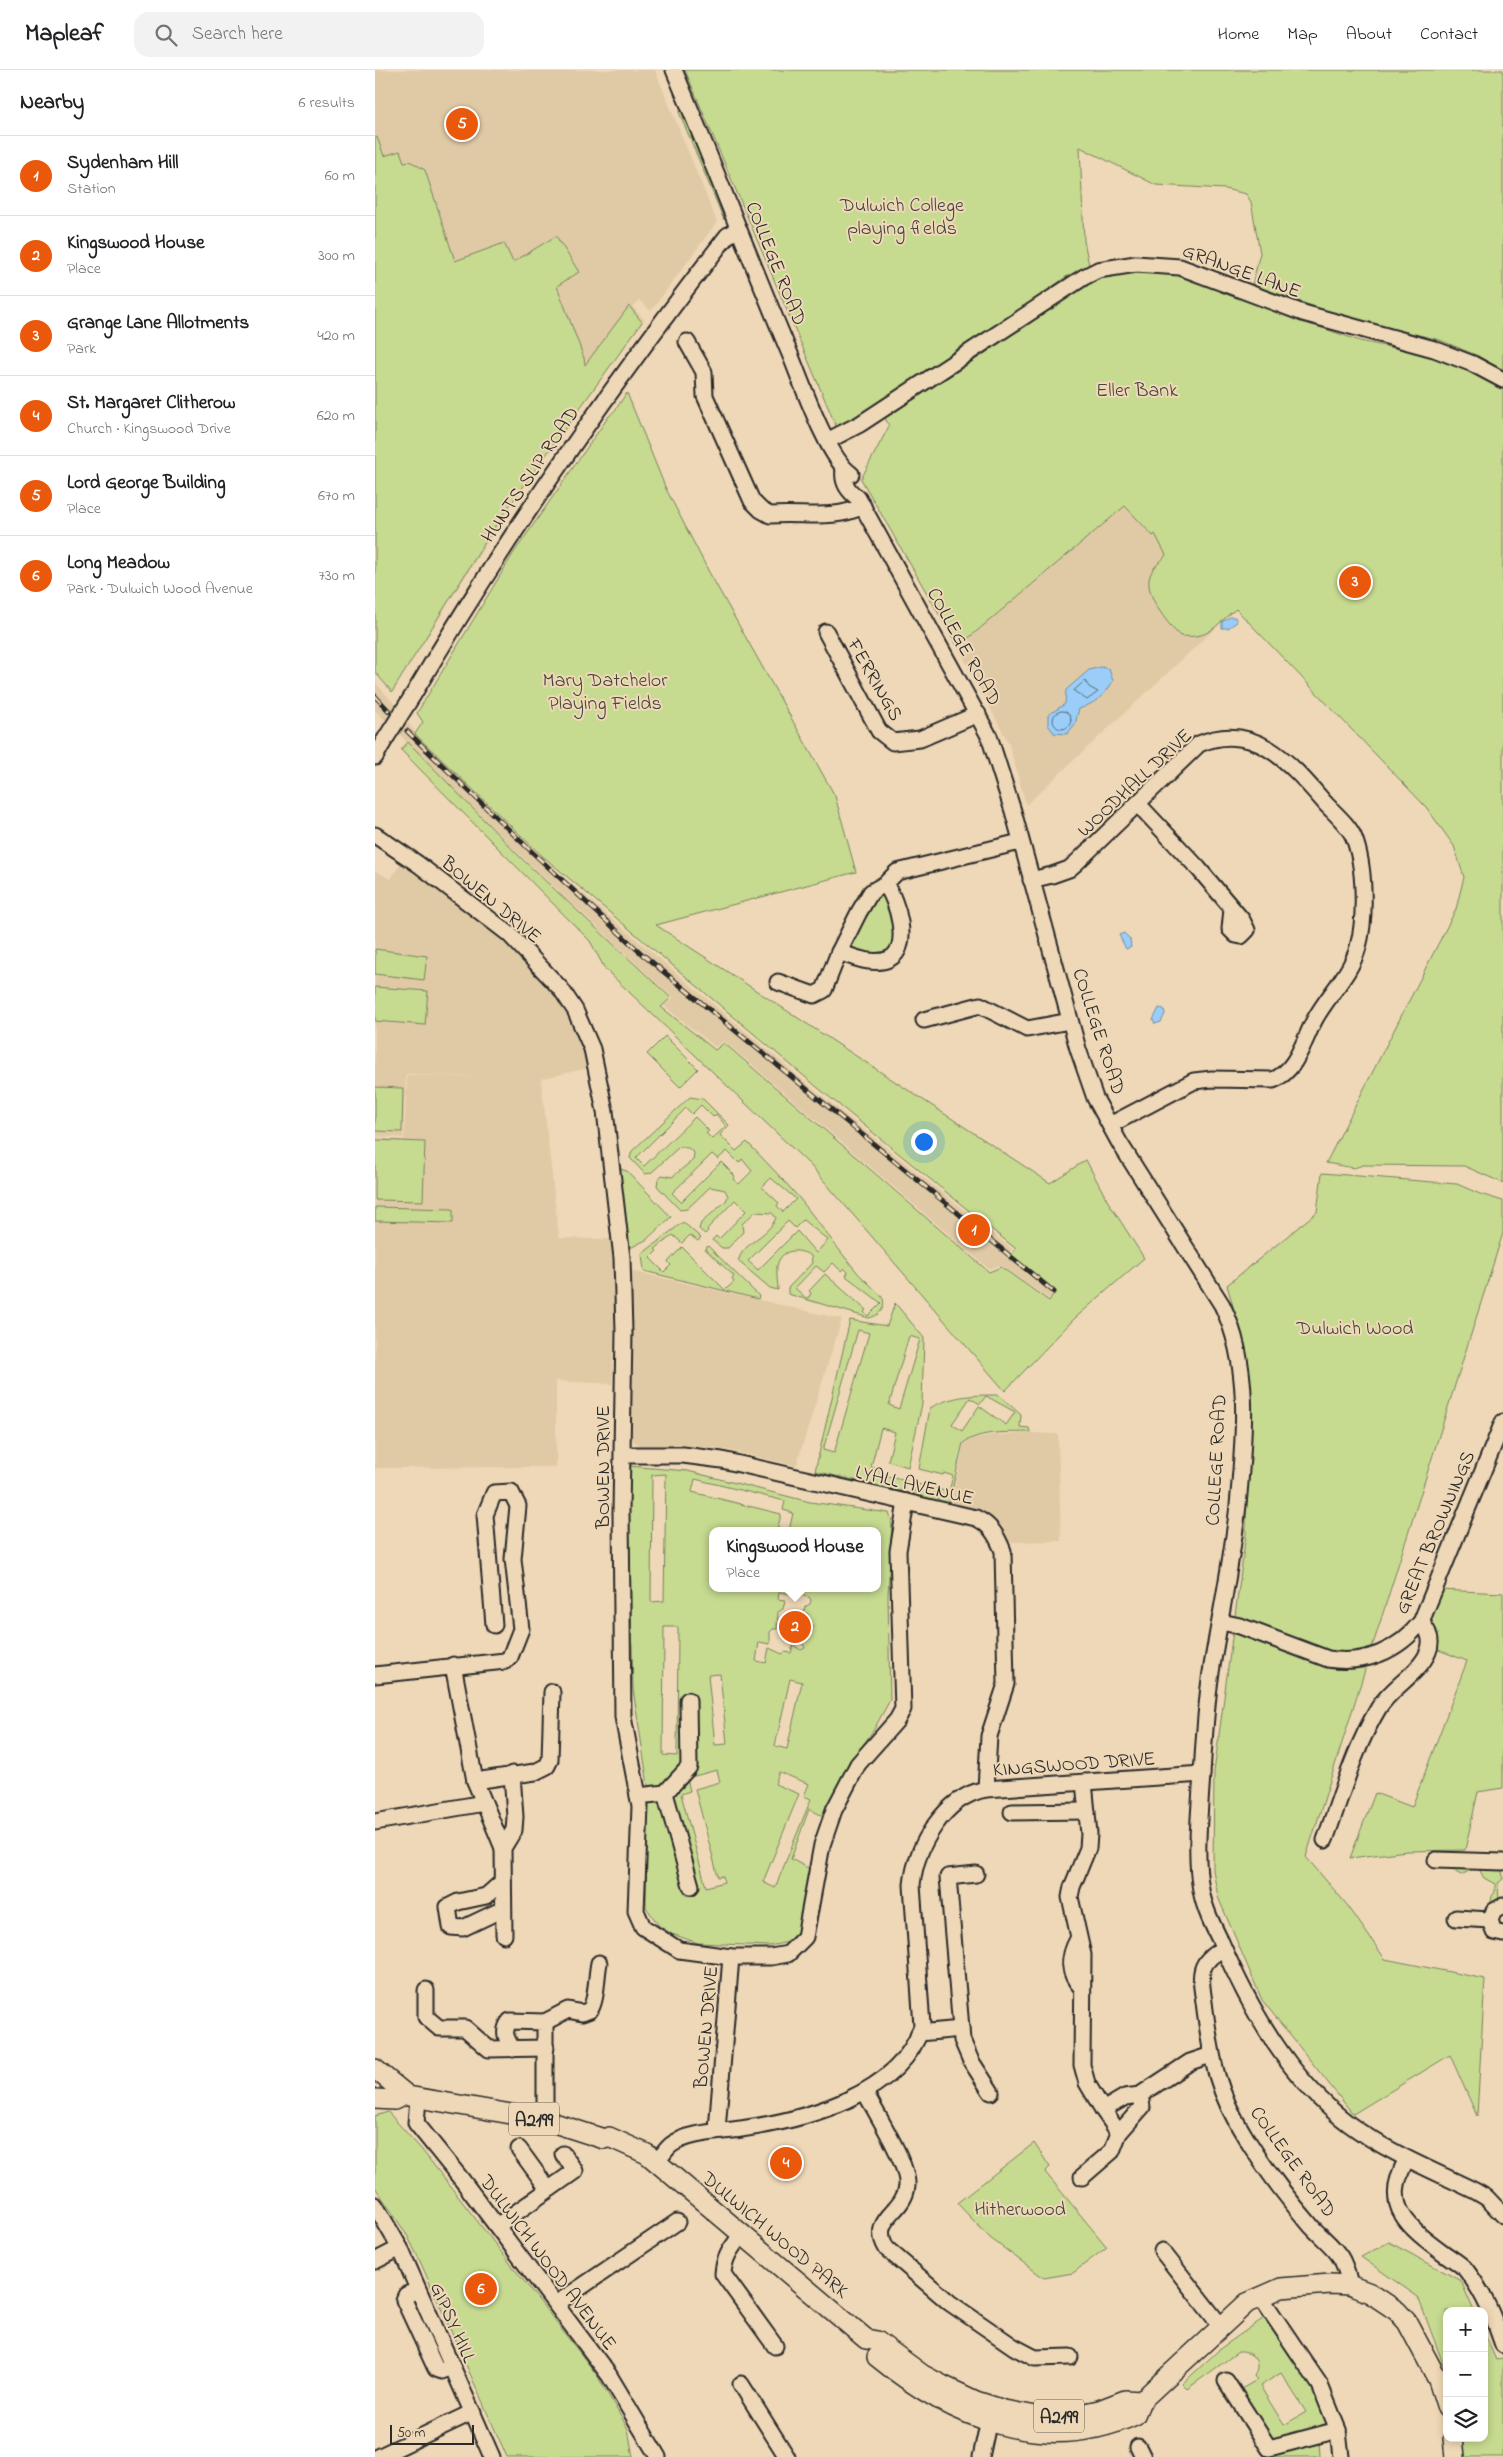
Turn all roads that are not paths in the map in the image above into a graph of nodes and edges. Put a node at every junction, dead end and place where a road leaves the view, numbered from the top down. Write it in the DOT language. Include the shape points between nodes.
graph roads {
  1 [pos="674,70"];
  2 [pos="737,229"];
  3 [pos="687,342"];
  4 [pos="1503,380"];
  5 [pos="827,441"];
  6 [pos="860,502"];
  7 [pos="826,632"];
  8 [pos="978,714"];
  9 [pos="375,757"];
  10 [pos="1138,804"];
  11 [pos="375,835"];
  12 [pos="1020,842"];
  13 [pos="1031,880"];
  14 [pos="885,884"];
  15 [pos="1232,909"];
  16 [pos="839,952"];
  17 [pos="778,982"];
  18 [pos="924,1020"];
  19 [pos="1070,1021"];
  20 [pos="1109,1125"];
  21 [pos="1503,1422"];
  22 [pos="623,1455"];
  23 [pos="906,1502"];
  24 [pos="1221,1622"];
  25 [pos="1421,1622"];
  26 [pos="494,1625"];
  27 [pos="453,1665"];
  28 [pos="375,1675"];
  29 [pos="552,1692"];
  30 [pos="688,1700"];
  31 [pos="512,1774"];
  32 [pos="1202,1774"];
  33 [pos="475,1781"];
  34 [pos="1084,1782"];
  35 [pos="986,1789"];
  36 [pos="665,1793"];
  37 [pos="639,1796"];
  38 [pos="484,1803"];
  39 [pos="1087,1811"];
  40 [pos="1012,1812"];
  41 [pos="375,1822"];
  42 [pos="1325,1840"];
  43 [pos="503,1848"];
  44 [pos="1437,1860"];
  45 [pos="1503,1862"];
  46 [pos="976,1874"];
  47 [pos="503,1881"];
  48 [pos="691,1886"];
  49 [pos="1503,1906"];
  50 [pos="503,1909"];
  51 [pos="1456,1918"];
  52 [pos="1490,1920"];
  53 [pos="1503,1934"];
  54 [pos="504,1935"];
  55 [pos="1223,1949"];
  56 [pos="731,1957"];
  57 [pos="599,1963"];
  58 [pos="426,1990"];
  59 [pos="545,2022"];
  60 [pos="961,2030"];
  61 [pos="919,2033"];
  62 [pos="546,2048"];
  63 [pos="513,2049"];
  64 [pos="1211,2055"];
  65 [pos="375,2069"];
  66 [pos="865,2092"];
  67 [pos="991,2092"];
  68 [pos="1140,2095"];
  69 [pos="411,2097"];
  70 [pos="375,2099"];
  71 [pos="1103,2110"];
  72 [pos="545,2120"];
  73 [pos="717,2130"];
  74 [pos="1119,2133"];
  75 [pos="519,2150"];
  76 [pos="563,2154"];
  77 [pos="1407,2159"];
  78 [pos="657,2163"];
  79 [pos="1081,2177"];
  80 [pos="548,2189"];
  81 [pos="375,2205"];
  82 [pos="1503,2215"];
  83 [pos="677,2222"];
  84 [pos="497,2226"];
  85 [pos="743,2233"];
  86 [pos="400,2248"];
  87 [pos="1162,2251"];
  88 [pos="375,2260"];
  89 [pos="1349,2286"];
  90 [pos="1260,2296"];
  91 [pos="556,2304"];
  92 [pos="1221,2325"];
  93 [pos="1503,2345"];
  94 [pos="775,2346"];
  95 [pos="1070,2357"];
  96 [pos="1226,2381"];
  97 [pos="741,2384"];
  98 [pos="1443,2397"];
  99 [pos="473,2412"];
  100 [pos="990,2415"];
  101 [pos="1338,2430"];
  102 [pos="1453,2442"];
  103 [pos="654,2455"];
  104 [pos="378,2457"];
  105 [pos="492,2457"];
  106 [pos="787,2457"];
  107 [pos="981,2457"];
  108 [pos="1341,2457"];
  109 [pos="1455,2457"];
  1 -- 2 [label="street, COLLEGE ROAD"];
  2 -- 5 [label="street, COLLEGE ROAD"];
  2 -- 9 [label="street, HUNTS SLIP ROAD, bridge" via="727,236 658,326 551,474 468,602"];
  3 -- 6 [label="street" via="704,372 705,396 723,438 752,501 761,510 770,515 834,515 849,513"];
  4 -- 5 [label="street, GRANGE LANE" via="1434,349 1303,313 1180,267 1136,264 1098,270 1084,276 867,419"];
  5 -- 6 [label="street, COLLEGE ROAD" via="843,470 850,492"];
  6 -- 8 [label="street, COLLEGE ROAD"];
  7 -- 8 [label="street, FERRINGS" via="879,732 893,742 920,739"];
  8 -- 12 [label="street, COLLEGE ROAD" via="991,742"];
  10 -- 13 [label="street, WOODHALL DRIVE" via="1069,869"];
  10 -- 15 [label="street"];
  10 -- 20 [label="street, WOODHALL DRIVE" via="1199,744 1214,738 1229,736 1274,751 1316,792 1353,835 1359,851 1362,916 1358,948 1345,974 1281,1077 1273,1080 1212,1079 1194,1082"];
  11 -- 22 [label="street, BOWEN DRIVE" via="509,934 561,989 589,1039 605,1111 622,1258"];
  12 -- 13 [label="street, COLLEGE ROAD"];
  12 -- 14 [label="street" via="897,872"];
  13 -- 19 [label="street, COLLEGE ROAD"];
  14 -- 16 [label="street" via="871,892"];
  14 -- 16 [label="street" via="893,894 899,918 900,946 895,954 884,960 866,961"];
  16 -- 17 [label="street" via="820,993 813,995"];
  18 -- 19 [label="street" via="980,1004 1027,1029"];
  19 -- 20 [label="street, COLLEGE ROAD" via="1086,1074"];
  20 -- 24 [label="street, COLLEGE ROAD" via="1222,1305 1237,1344 1243,1415 1242,1447 1235,1528"];
  21 -- 25 [label="street, GREAT BROWNINGS"];
  22 -- 23 [label="street, LYALL AVENUE" via="683,1455 721,1460"];
  22 -- 37 [label="street, BOWEN DRIVE" via="623,1718"];
  23 -- 35 [label="street, LYALL AVENUE" via="986,1523 999,1539 1003,1551 1006,1684 989,1736"];
  23 -- 56 [label="street" via="898,1552 903,1709 858,1764 834,1810 823,1845 805,1937 788,1954"];
  24 -- 25 [label="street, GREAT BROWNINGS" via="1341,1661 1385,1653 1405,1640"];
  24 -- 32 [label="street, COLLEGE ROAD" via="1212,1668"];
  25 -- 42 [label="street" via="1431,1640 1429,1652 1378,1709"];
  26 -- 27 [label="street" via="485,1515 495,1493 511,1492 517,1506 513,1559 521,1629 505,1661"];
  27 -- 28 [label="street"];
  27 -- 33 [label="street"];
  29 -- 31 [label="street" via="550,1760 547,1766 535,1772"];
  30 -- 36 [label="street" via="689,1767"];
  31 -- 33 [label="street"];
  31 -- 43 [label="street" via="515,1830"];
  32 -- 34 [label="street, KINGSWOOD DRIVE"];
  32 -- 55 [label="street, COLLEGE ROAD" via="1201,1890"];
  33 -- 38 [label="street"];
  34 -- 35 [label="street, KINGSWOOD DRIVE"];
  34 -- 39 [label="street"];
  35 -- 61 [label="street, KINGSWOOD DRIVE" via="946,1812 916,1860 912,1884 922,2019"];
  36 -- 37 [label="street"];
  36 -- 48 [label="street"];
  37 -- 56 [label="street, BOWEN DRIVE" via="636,1911 643,1927 679,1950"];
  38 -- 41 [label="street"];
  38 -- 43 [label="street"];
  39 -- 40 [label="street"];
  39 -- 71 [label="street" via="1088,1848 1070,1897 1085,1976 1081,1987 1082,2064 1087,2083"];
  43 -- 47 [label="street"];
  44 -- 45 [label="street"];
  46 -- 60 [label="street" via="941,1878"];
  47 -- 50 [label="street"];
  47 -- 50 [label="street" via="486,1896 448,1906 451,1927 463,1928"];
  49 -- 52 [label="street" via="1493,1911"];
  50 -- 54 [label="street"];
  51 -- 52 [label="street"];
  52 -- 53 [label="street" via="1494,1932"];
  55 -- 64 [label="street, COLLEGE ROAD" via="1209,1956 1201,1972"];
  55 -- 77 [label="street" via="1251,2005 1295,2069 1347,2122"];
  56 -- 73 [label="street, BOWEN DRIVE"];
  57 -- 59 [label="street" via="594,2004 590,2010 568,2010"];
  58 -- 63 [label="street" via="426,2017 439,2028 465,2028 489,2049"];
  59 -- 62 [label="street"];
  59 -- 63 [label="street" via="510,2021 505,2027 505,2035"];
  60 -- 61 [label="street"];
  60 -- 67 [label="street" via="966,2051"];
  61 -- 66 [label="street, KINGSWOOD DRIVE" via="902,2062"];
  62 -- 63 [label="street"];
  62 -- 72 [label="street"];
  64 -- 68 [label="street" via="1190,2062"];
  64 -- 89 [label="street, COLLEGE ROAD" via="1219,2088 1246,2140 1311,2227 1341,2259 1349,2276"];
  65 -- 69 [label="main road"];
  66 -- 73 [label="street, KINGSWOOD DRIVE" via="808,2114 740,2129"];
  66 -- 95 [label="street" via="903,2167 907,2184 902,2202 881,2229 887,2249 950,2303 1014,2347 1035,2358"];
  68 -- 71 [label="street" via="1125,2097"];
  68 -- 74 [label="street" via="1142,2107"];
  69 -- 70 [label="main road, A2199"];
  69 -- 72 [label="main road, A2199"];
  69 -- 84 [label="street, DULWICH WOOD AVENUE" via="416,2123"];
  71 -- 74 [label="street"];
  72 -- 78 [label="main road, A2199" via="604,2139 607,2146 640,2163"];
  73 -- 78 [label="street, KINGSWOOD DRIVE" via="675,2142"];
  74 -- 79 [label="street" via="1112,2151"];
  75 -- 80 [label="street"];
  76 -- 80 [label="street" via="575,2171"];
  77 -- 82 [label="street" via="1475,2191"];
  77 -- 93 [label="street" via="1397,2176 1396,2190 1402,2216 1436,2248 1465,2268 1492,2310"];
  78 -- 85 [label="main road, DULWICH WOOD PARK / A2199"];
  80 -- 84 [label="street"];
  81 -- 86 [label="street, GIPSY HILL"];
  83 -- 91 [label="street"];
  84 -- 91 [label="street, DULWICH WOOD AVENUE"];
  85 -- 94 [label="street" via="724,2261 723,2274"];
  85 -- 100 [label="main road, DULWICH WOOD PARK / A2199" via="866,2340 869,2350 908,2381 938,2401"];
  86 -- 88 [label="street"];
  86 -- 99 [label="street, GIPSY HILL"];
  87 -- 92 [label="street" via="1178,2261"];
  89 -- 90 [label="main road, DULWICH WOOD PARK / A2199" via="1302,2285"];
  89 -- 98 [label="main road, A2199" via="1370,2292 1407,2322 1438,2380"];
  90 -- 92 [label="main road, DULWICH WOOD PARK / A2199"];
  90 -- 101 [label="street" via="1320,2385"];
  91 -- 103 [label="street, DULWICH WOOD AVENUE" via="609,2375"];
  92 -- 100 [label="main road, DULWICH WOOD PARK / A2199" via="1141,2402 1125,2400 1085,2414 1052,2417"];
  96 -- 101 [label="street" via="1269,2448"];
  97 -- 106 [label="street"];
  99 -- 104 [label="street"];
  99 -- 105 [label="street, GIPSY HILL"];
  100 -- 107 [label="street"];
  101 -- 108 [label="street"];
  102 -- 109 [label="main road"];
}
